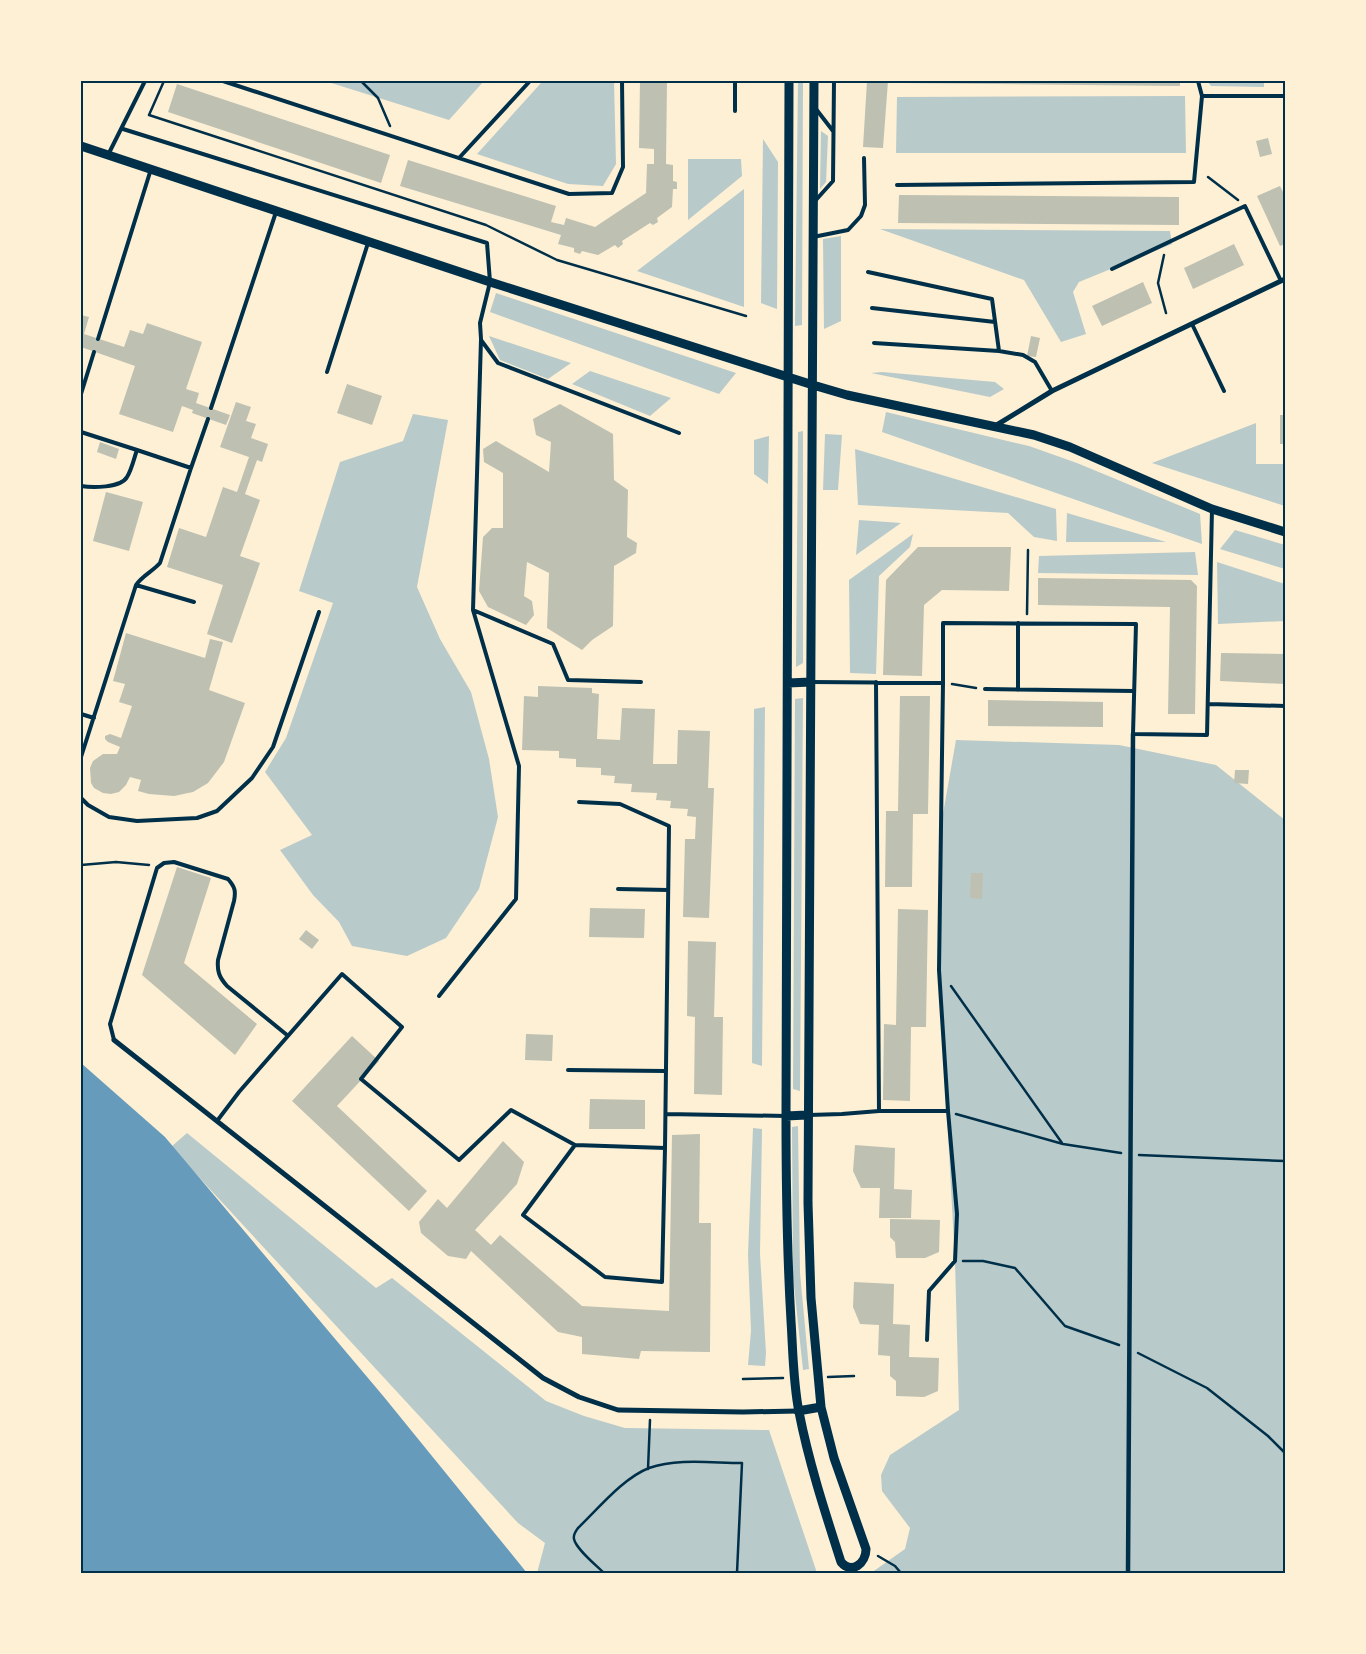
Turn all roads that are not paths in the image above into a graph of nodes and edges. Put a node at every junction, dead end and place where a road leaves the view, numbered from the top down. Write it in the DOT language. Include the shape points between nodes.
graph roads {
  1 [pos="145,81"];
  2 [pos="223,81"];
  3 [pos="530,81"];
  4 [pos="622,81"];
  5 [pos="735,81"];
  6 [pos="789,81"];
  7 [pos="814,81"];
  8 [pos="834,81"];
  9 [pos="1198,81"];
  10 [pos="1202,96"];
  11 [pos="1285,96"];
  12 [pos="814,105"];
  13 [pos="735,110"];
  14 [pos="123,129"];
  15 [pos="833,131"];
  16 [pos="81,146"];
  17 [pos="108,155"];
  18 [pos="459,158"];
  19 [pos="864,158"];
  20 [pos="151,169"];
  21 [pos="897,184"];
  22 [pos="814,202"];
  23 [pos="277,210"];
  24 [pos="813,237"];
  25 [pos="369,241"];
  26 [pos="1112,269"];
  27 [pos="868,272"];
  28 [pos="1283,280"];
  29 [pos="490,282"];
  30 [pos="872,308"];
  31 [pos="995,322"];
  32 [pos="1192,324"];
  33 [pos="98,338"];
  34 [pos="481,339"];
  35 [pos="874,344"];
  36 [pos="999,351"];
  37 [pos="94,352"];
  38 [pos="327,372"];
  39 [pos="789,378"];
  40 [pos="813,386"];
  41 [pos="1052,391"];
  42 [pos="1224,391"];
  43 [pos="81,394"];
  44 [pos="211,408"];
  45 [pos="208,419"];
  46 [pos="995,426"];
  47 [pos="81,432"];
  48 [pos="679,433"];
  49 [pos="136,450"];
  50 [pos="191,468"];
  51 [pos="81,486"];
  52 [pos="1212,509"];
  53 [pos="1285,532"];
  54 [pos="136,585"];
  55 [pos="194,602"];
  56 [pos="473,610"];
  57 [pos="319,612"];
  58 [pos="1018,623"];
  59 [pos="641,682"];
  60 [pos="811,682"];
  61 [pos="876,682"];
  62 [pos="788,683"];
  63 [pos="943,683"];
  64 [pos="985,690"];
  65 [pos="1018,690"];
  66 [pos="1134,692"];
  67 [pos="1209,704"];
  68 [pos="1285,706"];
  69 [pos="81,714"];
  70 [pos="94,718"];
  71 [pos="1133,734"];
  72 [pos="81,758"];
  73 [pos="81,798"];
  74 [pos="579,802"];
  75 [pos="618,889"];
  76 [pos="668,890"];
  77 [pos="439,996"];
  78 [pos="287,1035"];
  79 [pos="114,1040"];
  80 [pos="568,1070"];
  81 [pos="665,1070"];
  82 [pos="880,1111"];
  83 [pos="948,1111"];
  84 [pos="666,1114"];
  85 [pos="807,1115"];
  86 [pos="786,1116"];
  87 [pos="217,1121"];
  88 [pos="575,1145"];
  89 [pos="665,1148"];
  90 [pos="927,1340"];
  91 [pos="821,1406"];
  92 [pos="798,1410"];
  93 [pos="1128,1573"];
  1 -- 14 [label="lane"];
  2 -- 18 [label="lane"];
  3 -- 18 [label="lane"];
  4 -- 18 [label="lane" via="623,167 612,193 569,194"];
  5 -- 13 [label="lane"];
  6 -- 39 [label="street"];
  7 -- 12 [label="street"];
  8 -- 15 [label="lane"];
  9 -- 10 [label="lane"];
  10 -- 11 [label="lane"];
  10 -- 21 [label="lane" via="1194,182"];
  12 -- 15 [label="lane"];
  12 -- 22 [label="street"];
  14 -- 17 [label="lane"];
  14 -- 29 [label="lane" via="487,243"];
  15 -- 22 [label="lane" via="833,181"];
  16 -- 17 [label="street"];
  17 -- 20 [label="street"];
  19 -- 24 [label="lane" via="865,205 861,216 848,230"];
  20 -- 23 [label="street"];
  20 -- 33 [label="lane"];
  22 -- 24 [label="street"];
  23 -- 25 [label="street"];
  23 -- 44 [label="lane"];
  24 -- 40 [label="street"];
  25 -- 29 [label="street"];
  25 -- 38 [label="lane"];
  26 -- 28 [label="lane" via="1245,206"];
  27 -- 31 [label="lane" via="992,299"];
  28 -- 32 [label="street"];
  29 -- 34 [label="lane" via="480,323"];
  29 -- 39 [label="street"];
  30 -- 31 [label="lane"];
  31 -- 36 [label="lane"];
  32 -- 41 [label="street"];
  32 -- 42 [label="lane"];
  34 -- 48 [label="lane" via="498,363"];
  34 -- 56 [label="lane"];
  35 -- 36 [label="lane"];
  36 -- 41 [label="lane" via="1022,355 1036,362"];
  37 -- 43 [label="lane"];
  39 -- 40 [label="street"];
  39 -- 62 [label="street"];
  40 -- 46 [label="street"];
  40 -- 60 [label="street"];
  41 -- 46 [label="street"];
  45 -- 50 [label="lane"];
  46 -- 52 [label="street" via="1070,448"];
  47 -- 49 [label="lane"];
  49 -- 50 [label="lane"];
  49 -- 51 [label="lane" via="127,477 122,482 90,488"];
  50 -- 54 [label="lane" via="160,563"];
  52 -- 53 [label="street"];
  52 -- 67 [label="lane"];
  54 -- 55 [label="lane"];
  54 -- 70 [label="lane"];
  56 -- 59 [label="lane" via="553,644 568,680"];
  56 -- 77 [label="lane" via="519,766 516,899"];
  57 -- 73 [label="lane" via="273,747 252,778 216,810 197,818 137,821 109,817"];
  58 -- 63 [label="lane" via="943,623"];
  58 -- 65 [label="lane"];
  58 -- 66 [label="lane" via="1136,624"];
  60 -- 61 [label="lane"];
  60 -- 62 [label="street"];
  60 -- 85 [label="street"];
  61 -- 63 [label="lane"];
  61 -- 82 [label="lane"];
  62 -- 86 [label="street"];
  63 -- 83 [label="lane" via="939,970"];
  64 -- 65 [label="lane"];
  65 -- 66 [label="lane"];
  66 -- 71 [label="lane"];
  67 -- 68 [label="lane"];
  67 -- 71 [label="lane" via="1207,735"];
  69 -- 70 [label="lane"];
  70 -- 72 [label="lane"];
  71 -- 93 [label="street"];
  74 -- 76 [label="lane" via="620,804 669,826"];
  75 -- 76 [label="lane"];
  76 -- 81 [label="lane"];
  78 -- 79 [label="lane" via="226,986 217,970 236,893 234,885 228,879 174,862 157,868 110,1024"];
  78 -- 87 [label="lane"];
  78 -- 88 [label="lane" via="342,974 402,1027 362,1079 459,1160 511,1110"];
  79 -- 87 [label="street"];
  80 -- 81 [label="lane"];
  81 -- 84 [label="lane"];
  82 -- 83 [label="lane"];
  82 -- 85 [label="lane"];
  83 -- 90 [label="lane" via="957,1214 955,1261 929,1291"];
  84 -- 86 [label="lane"];
  84 -- 89 [label="lane"];
  85 -- 86 [label="street"];
  85 -- 91 [label="street" via="811,1298"];
  86 -- 92 [label="street" via="789,1295"];
  87 -- 92 [label="street" via="542,1378 579,1397 618,1410"];
  88 -- 89 [label="lane"];
  88 -- 89 [label="lane" via="523,1215 605,1277 662,1282"];
  91 -- 92 [label="street"];
  91 -- 92 [label="street" via="834,1458 866,1549 866,1556 852,1568 841,1562 811,1467"];
}
